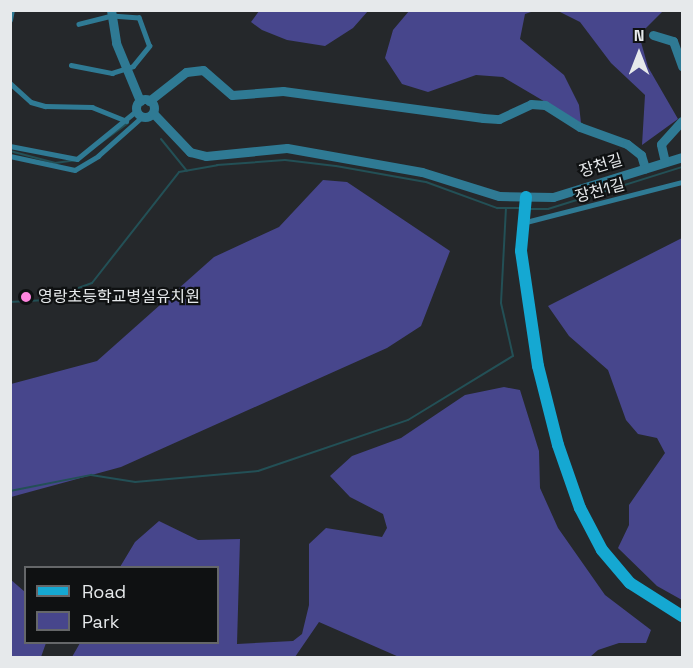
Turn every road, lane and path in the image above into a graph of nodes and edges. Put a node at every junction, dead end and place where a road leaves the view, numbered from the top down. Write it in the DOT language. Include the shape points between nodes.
graph roads {
  1 [pos="12,10"];
  2 [pos="112,14"];
  3 [pos="10,20"];
  4 [pos="80,24"];
  5 [pos="653,35"];
  6 [pos="70,65"];
  7 [pos="682,66"];
  8 [pos="125,69"];
  9 [pos="10,83"];
  10 [pos="144,101"];
  11 [pos="153,113"];
  12 [pos="139,114"];
  13 [pos="126,121"];
  14 [pos="682,121"];
  15 [pos="10,146"];
  16 [pos="10,156"];
  17 [pos="682,157"];
  18 [pos="665,162"];
  19 [pos="645,168"];
  20 [pos="682,182"];
  21 [pos="526,199"];
  22 [pos="524,220"];
  23 [pos="682,616"];
  1 -- 3 [label="lane"];
  2 -- 4 [label="lane"];
  2 -- 8 [label="street"];
  2 -- 8 [label="lane" via="139,18 148,39 146,52"];
  5 -- 7 [label="street" via="673,42"];
  6 -- 8 [label="lane" via="112,73"];
  8 -- 10 [label="street"];
  9 -- 13 [label="lane" via="31,102 92,107"];
  10 -- 11 [label="street"];
  10 -- 12 [label="street"];
  10 -- 19 [label="street" via="182,75 203,70 232,95 283,91 499,119 531,104 545,105 580,128 627,144 640,154"];
  11 -- 12 [label="street"];
  11 -- 21 [label="street, 장천길" via="190,152 206,156 287,148 422,172 499,196"];
  12 -- 13 [label="lane"];
  12 -- 16 [label="lane" via="98,156 75,170"];
  13 -- 15 [label="lane" via="77,159"];
  14 -- 18 [label="street" via="661,144"];
  17 -- 18 [label="street, 장천길"];
  18 -- 19 [label="street, 장천길"];
  19 -- 21 [label="street, 장천길" via="553,197"];
  20 -- 22 [label="lane, 장천1길"];
  21 -- 22 [label="street"];
  22 -- 23 [label="street" via="521,251 538,366 558,445 580,508 602,550 630,583"];
}
